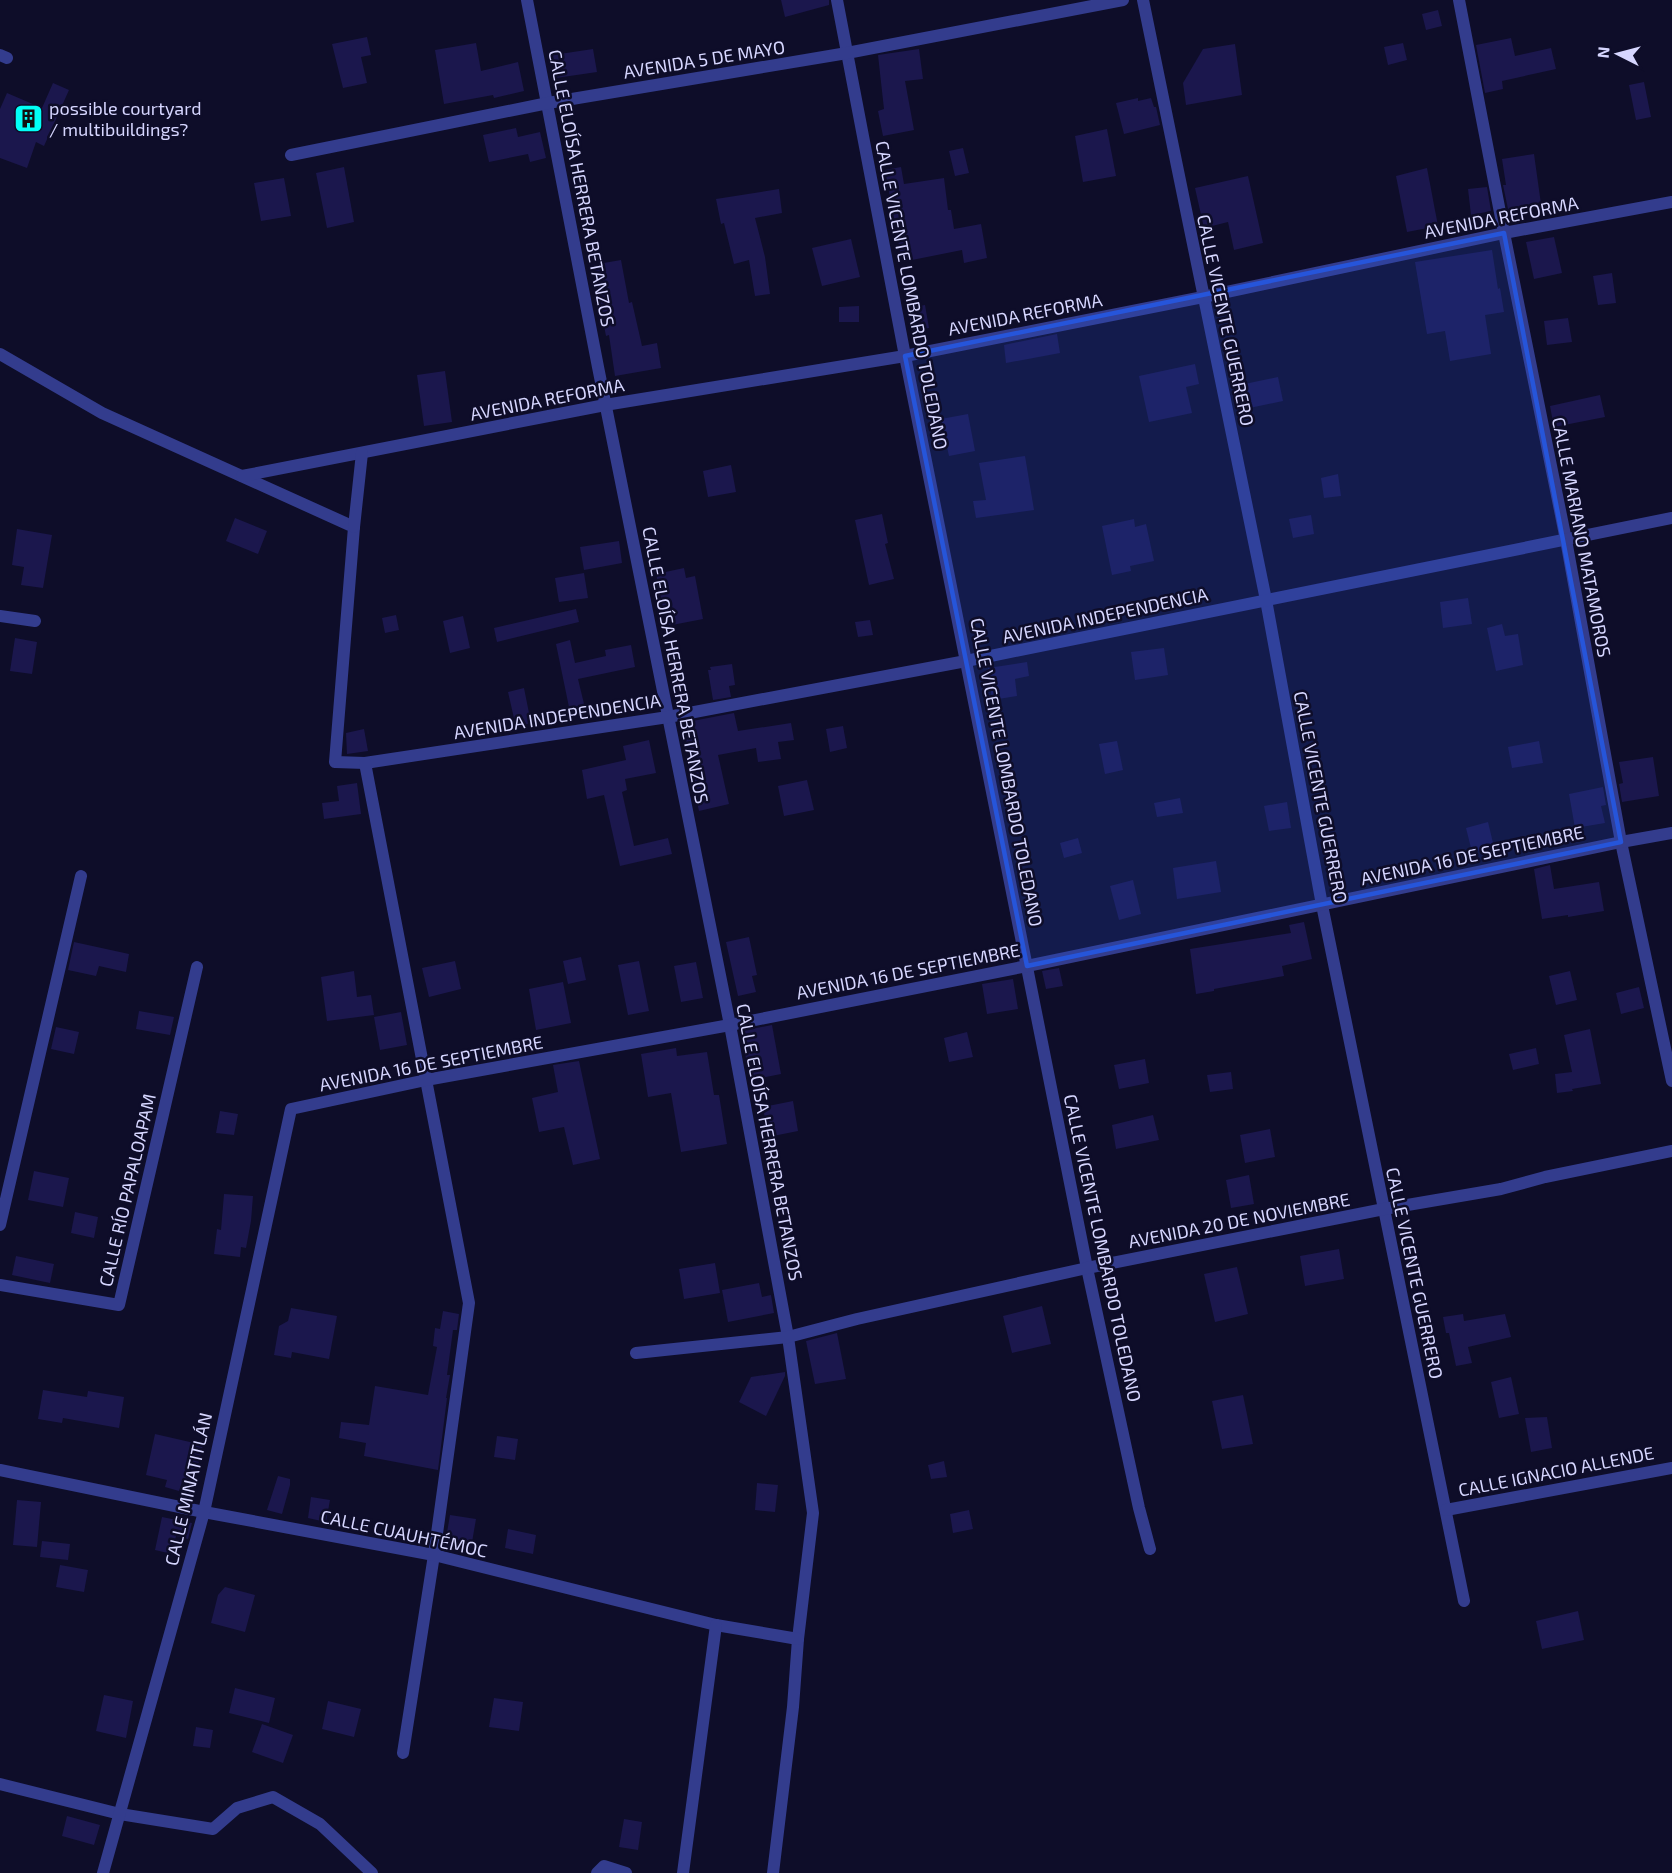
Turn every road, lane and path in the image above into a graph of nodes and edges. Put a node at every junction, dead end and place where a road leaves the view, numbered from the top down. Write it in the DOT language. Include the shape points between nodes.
graph roads {
  1 [pos="527,0"];
  2 [pos="837,0"];
  3 [pos="1123,0"];
  4 [pos="1143,0"];
  5 [pos="1459,0"];
  6 [pos="847,53"];
  7 [pos="548,103"];
  8 [pos="291,155"];
  9 [pos="1672,202"];
  10 [pos="1504,233"];
  11 [pos="1203,297"];
  12 [pos="0,354"];
  13 [pos="905,356"];
  14 [pos="605,405"];
  15 [pos="362,453"];
  16 [pos="242,476"];
  17 [pos="1672,518"];
  18 [pos="354,527"];
  19 [pos="1566,540"];
  20 [pos="1266,600"];
  21 [pos="0,616"];
  22 [pos="35,621"];
  23 [pos="966,661"];
  24 [pos="668,717"];
  25 [pos="365,763"];
  26 [pos="1672,833"];
  27 [pos="1621,842"];
  28 [pos="81,876"];
  29 [pos="1322,905"];
  30 [pos="1027,966"];
  31 [pos="197,967"];
  32 [pos="730,1025"];
  33 [pos="426,1080"];
  34 [pos="1672,1081"];
  35 [pos="291,1109"];
  36 [pos="1672,1151"];
  37 [pos="1384,1209"];
  38 [pos="0,1225"];
  39 [pos="1087,1268"];
  40 [pos="0,1285"];
  41 [pos="788,1337"];
  42 [pos="636,1353"];
  43 [pos="1672,1468"];
  44 [pos="0,1470"];
  45 [pos="1446,1510"];
  46 [pos="204,1512"];
  47 [pos="1150,1549"];
  48 [pos="434,1555"];
  49 [pos="1464,1600"];
  50 [pos="716,1625"];
  51 [pos="798,1639"];
  52 [pos="404,1753"];
  53 [pos="0,1784"];
  54 [pos="120,1814"];
  55 [pos="600,1869"];
  56 [pos="104,1873"];
  57 [pos="372,1873"];
  58 [pos="626,1873"];
  59 [pos="683,1873"];
  60 [pos="773,1873"];
  1 -- 7 [label="street, CALLE ELOÍSA HERRERA BETANZOS"];
  2 -- 6 [label="street, CALLE VICENTE LOMBARDO TOLEDANO"];
  3 -- 6 [label="street, AVENIDA 5 DE MAYO"];
  4 -- 11 [label="street, CALLE VICENTE GUERRERO"];
  5 -- 10 [label="street, CALLE MARIANO MATAMOROS"];
  6 -- 7 [label="street, AVENIDA 5 DE MAYO"];
  6 -- 13 [label="street, CALLE VICENTE LOMBARDO TOLEDANO"];
  7 -- 8 [label="street, AVENIDA 5 DE MAYO"];
  7 -- 14 [label="street, CALLE ELOÍSA HERRERA BETANZOS"];
  9 -- 10 [label="street, AVENIDA REFORMA"];
  10 -- 11 [label="street, AVENIDA REFORMA"];
  10 -- 19 [label="street, CALLE MARIANO MATAMOROS"];
  11 -- 13 [label="street, AVENIDA REFORMA"];
  11 -- 20 [label="street, CALLE VICENTE GUERRERO"];
  12 -- 16 [label="street" via="102,413"];
  13 -- 14 [label="street, AVENIDA REFORMA"];
  13 -- 23 [label="street, CALLE VICENTE LOMBARDO TOLEDANO"];
  14 -- 15 [label="street, AVENIDA REFORMA"];
  14 -- 24 [label="street, CALLE ELOÍSA HERRERA BETANZOS"];
  15 -- 16 [label="street, AVENIDA REFORMA"];
  15 -- 18 [label="street"];
  16 -- 18 [label="street"];
  17 -- 19 [label="street, AVENIDA INDEPENDENCIA"];
  18 -- 25 [label="street, AVENIDA INDEPENDENCIA" via="335,762"];
  19 -- 20 [label="street, AVENIDA INDEPENDENCIA"];
  19 -- 27 [label="street, CALLE MARIANO MATAMOROS"];
  20 -- 23 [label="street, AVENIDA INDEPENDENCIA"];
  20 -- 29 [label="street, CALLE VICENTE GUERRERO"];
  21 -- 22 [label="street"];
  23 -- 24 [label="street, AVENIDA INDEPENDENCIA"];
  23 -- 30 [label="street, CALLE VICENTE LOMBARDO TOLEDANO"];
  24 -- 25 [label="street, AVENIDA INDEPENDENCIA"];
  24 -- 32 [label="street, CALLE ELOÍSA HERRERA BETANZOS"];
  25 -- 33 [label="street"];
  26 -- 27 [label="street, AVENIDA 16 DE SEPTIEMBRE"];
  27 -- 29 [label="street, AVENIDA 16 DE SEPTIEMBRE"];
  27 -- 34 [label="street, CALLE MARIANO MATAMOROS"];
  28 -- 38 [label="street"];
  29 -- 30 [label="street, AVENIDA 16 DE SEPTIEMBRE"];
  29 -- 37 [label="street, CALLE VICENTE GUERRERO"];
  30 -- 32 [label="street, AVENIDA 16 DE SEPTIEMBRE"];
  30 -- 39 [label="street, CALLE VICENTE LOMBARDO TOLEDANO"];
  31 -- 40 [label="street, CALLE RÍO PAPALOAPAM" via="118,1305"];
  32 -- 33 [label="street, AVENIDA 16 DE SEPTIEMBRE"];
  32 -- 41 [label="street, CALLE ELOÍSA HERRERA BETANZOS"];
  33 -- 35 [label="street, AVENIDA 16 DE SEPTIEMBRE"];
  33 -- 48 [label="street" via="469,1303"];
  35 -- 46 [label="street, CALLE MINATITLÁN"];
  36 -- 37 [label="street, AVENIDA 20 DE NOVIEMBRE" via="1501,1189"];
  37 -- 39 [label="street, AVENIDA 20 DE NOVIEMBRE"];
  37 -- 45 [label="street, CALLE VICENTE GUERRERO"];
  39 -- 41 [label="street, AVENIDA 20 DE NOVIEMBRE"];
  39 -- 47 [label="street, CALLE VICENTE LOMBARDO TOLEDANO"];
  41 -- 42 [label="street, AVENIDA 20 DE NOVIEMBRE"];
  41 -- 51 [label="street, CALLE ELOÍSA HERRERA BETANZOS" via="813,1514"];
  43 -- 45 [label="street, CALLE IGNACIO ALLENDE"];
  44 -- 46 [label="street, CALLE CUAUHTÉMOC"];
  45 -- 49 [label="street, CALLE VICENTE GUERRERO"];
  46 -- 48 [label="street, CALLE CUAUHTÉMOC"];
  46 -- 54 [label="street, CALLE MINATITLÁN"];
  48 -- 50 [label="street, CALLE CUAUHTÉMOC"];
  48 -- 52 [label="street"];
  50 -- 51 [label="street, CALLE CUAUHTÉMOC"];
  50 -- 59 [label="street"];
  51 -- 60 [label="street, CALLE ELOÍSA HERRERA BETANZOS"];
  53 -- 54 [label="street"];
  54 -- 56 [label="street, CALLE MINATITLÁN"];
  54 -- 57 [label="street" via="213,1829 237,1808 273,1797 320,1824"];
  55 -- 58 [label="street"];
}
